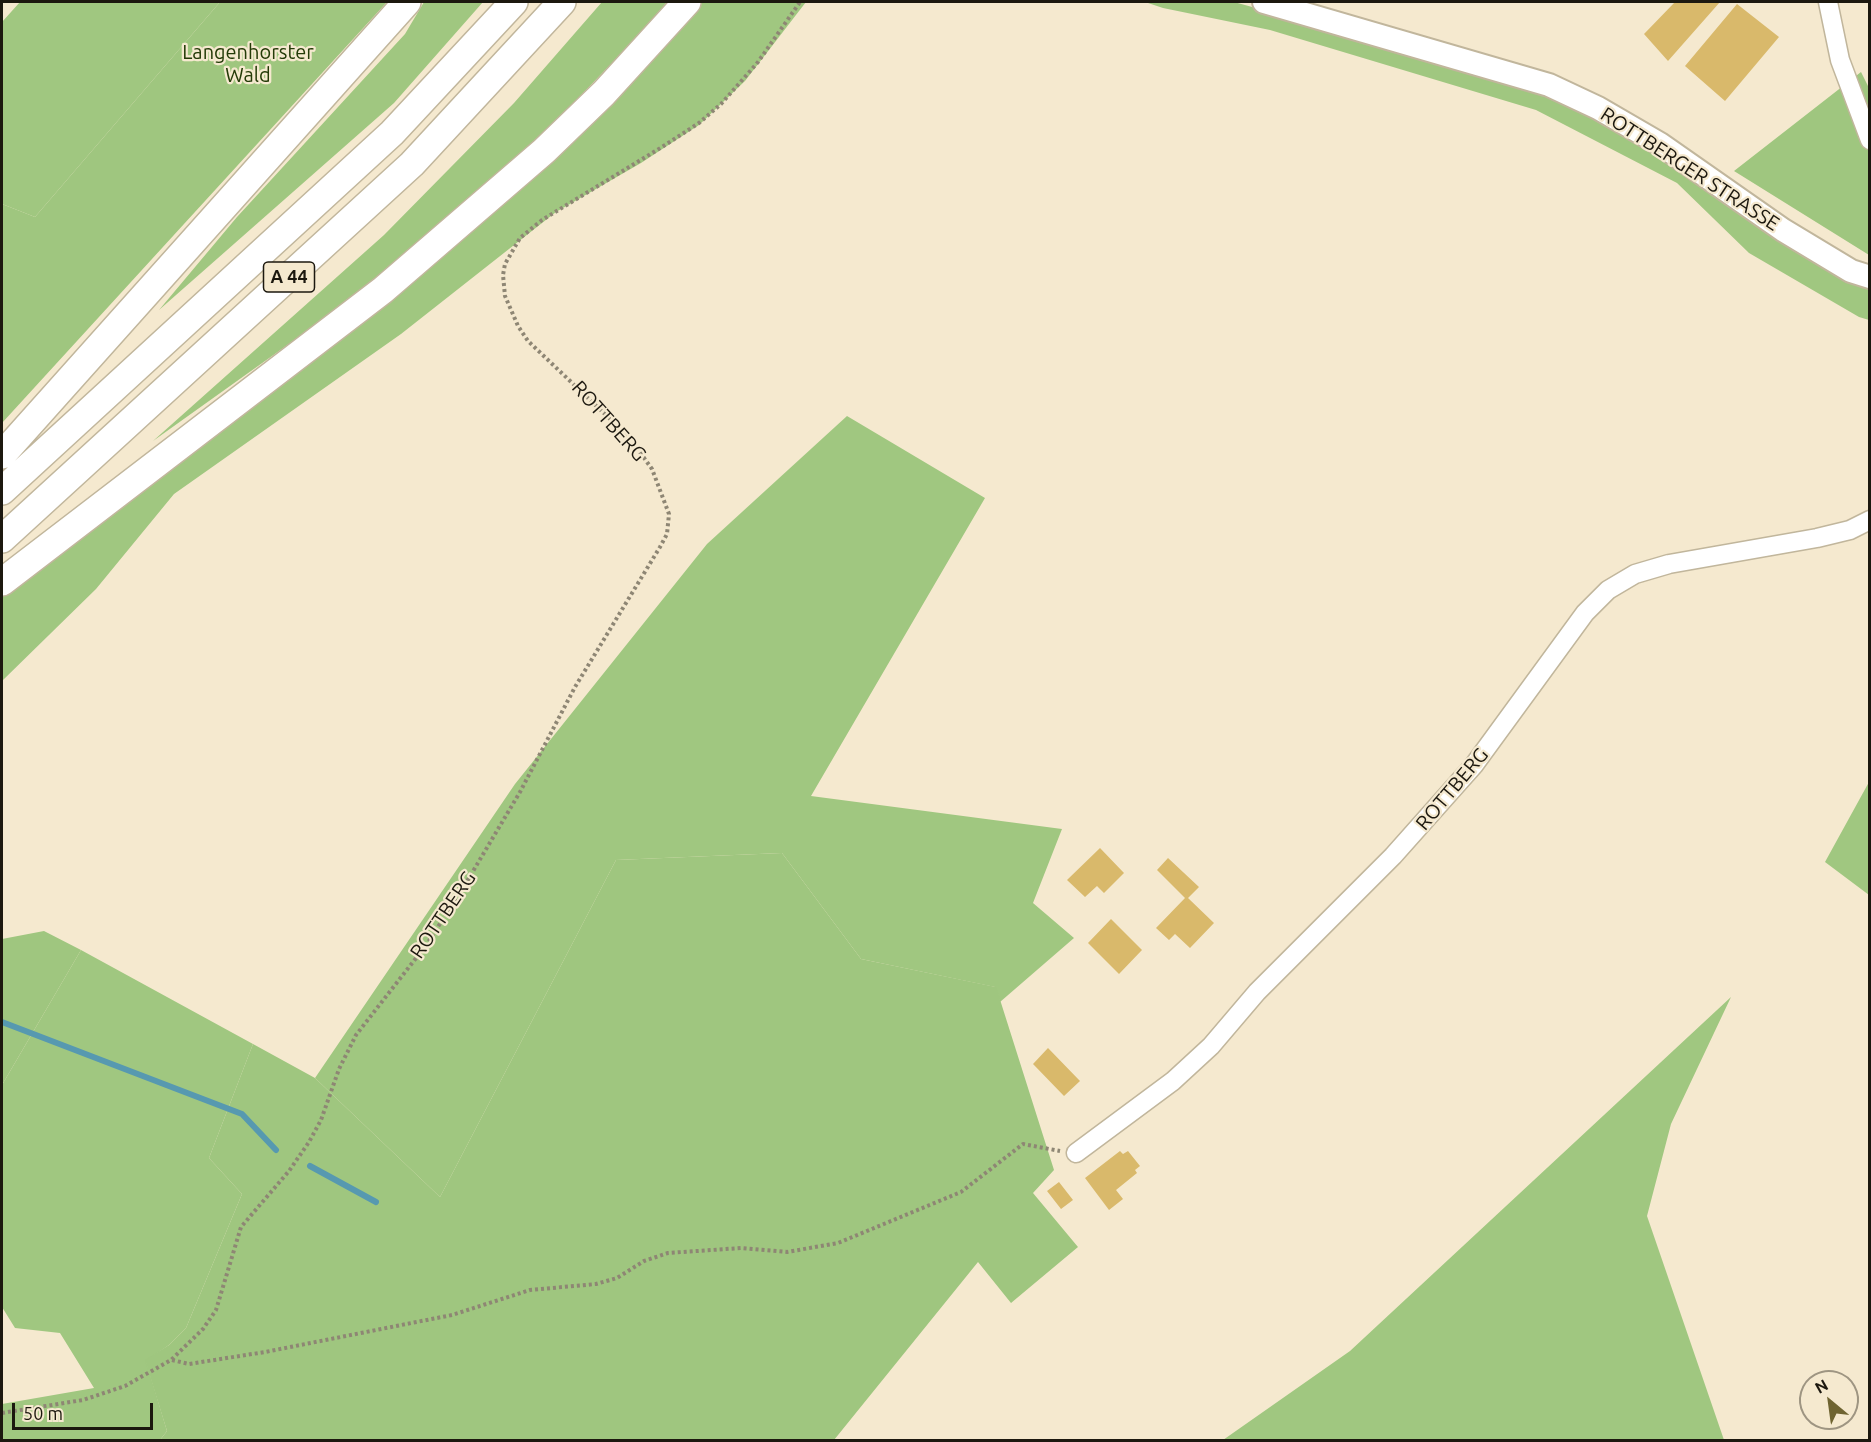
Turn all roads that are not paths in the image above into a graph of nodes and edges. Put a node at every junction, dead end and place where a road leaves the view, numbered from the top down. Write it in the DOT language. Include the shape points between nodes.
graph roads {
  1 [pos="407,2"];
  2 [pos="514,2"];
  3 [pos="562,2"];
  4 [pos="687,2"];
  5 [pos="1264,2"];
  6 [pos="1828,2"];
  7 [pos="1869,140"];
  8 [pos="1869,277"];
  9 [pos="2,454"];
  10 [pos="2,491"];
  11 [pos="1869,520"];
  12 [pos="2,539"];
  13 [pos="2,582"];
  14 [pos="1076,1153"];
  1 -- 9 [label="highway"];
  2 -- 10 [label="highway, A 44" via="392,133"];
  3 -- 12 [label="highway, A 44" via="412,164"];
  4 -- 13 [label="highway" via="604,93 551,144 383,290"];
  5 -- 8 [label="main road, ROTTBERGER STRASSE" via="1538,82 1598,108 1660,144 1783,230"];
  6 -- 7 [label="street" via="1840,60"];
  11 -- 14 [label="street, ROTTBERG" via="1850,530 1817,538 1669,564 1635,574 1608,590 1585,613 1474,765 1393,856 1203,1053 1154,1096"];
}
